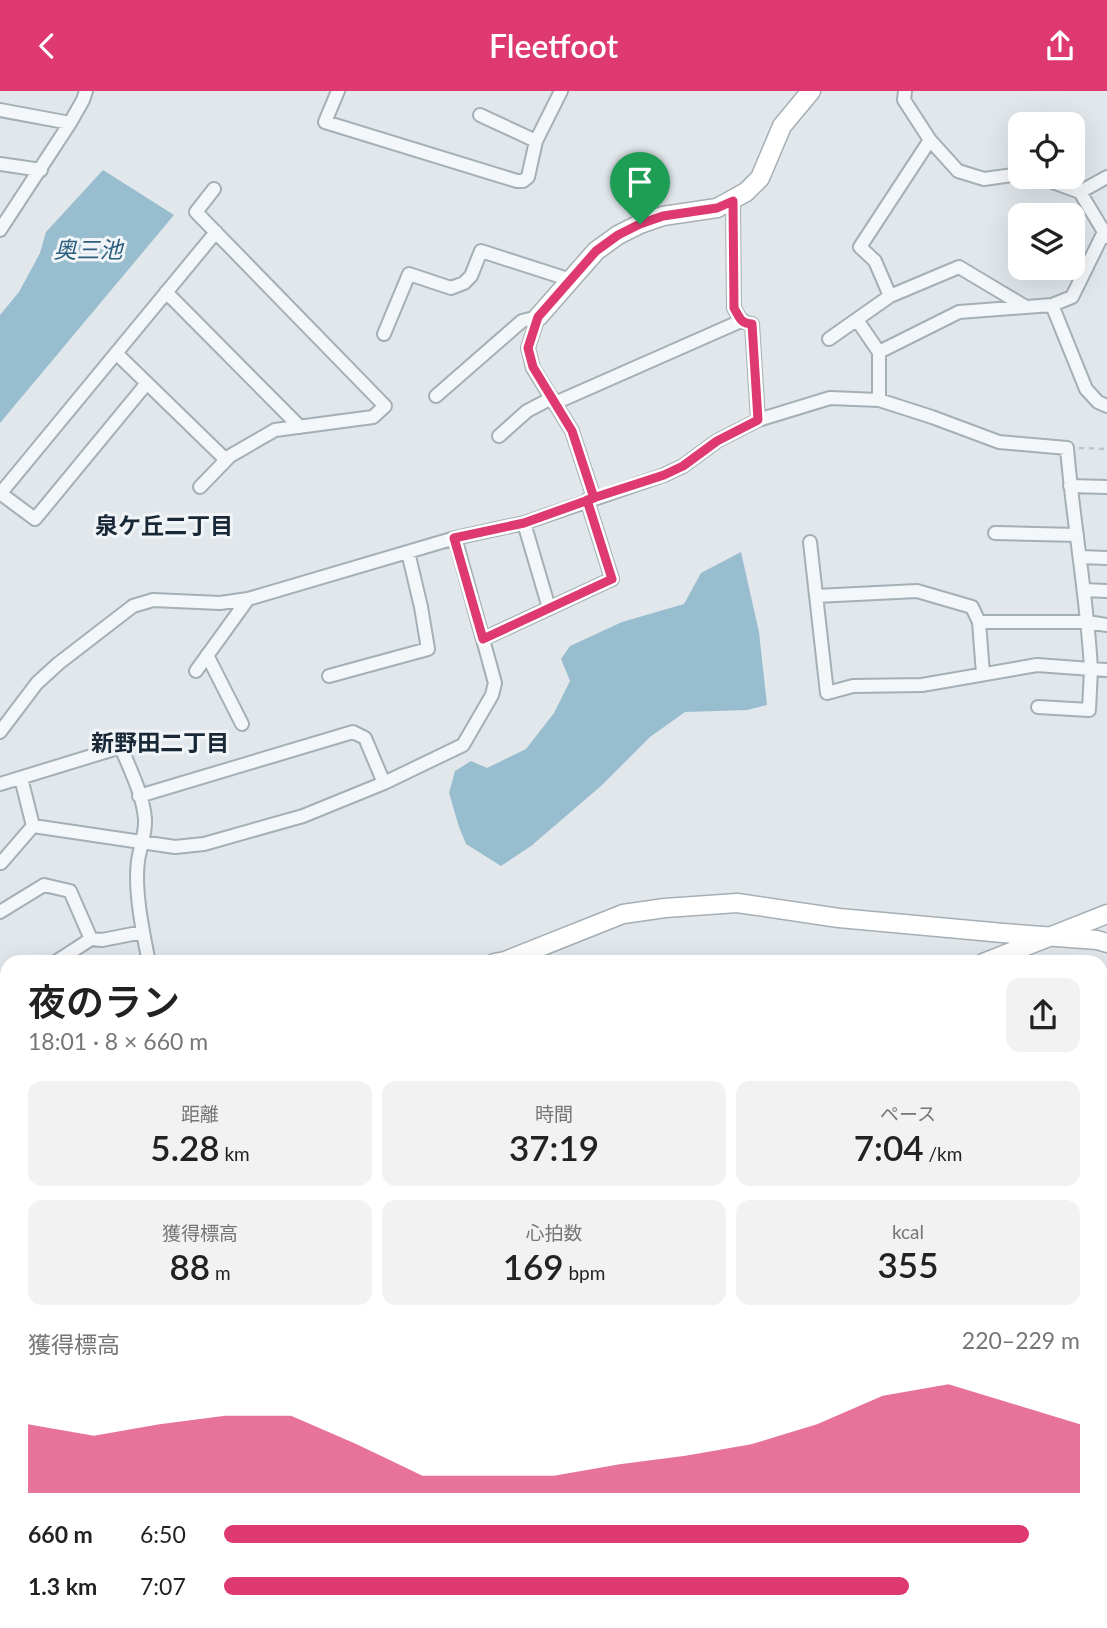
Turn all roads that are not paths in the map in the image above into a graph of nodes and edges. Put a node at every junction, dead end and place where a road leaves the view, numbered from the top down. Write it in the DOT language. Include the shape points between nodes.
graph roads {
  1 [pos="86,91"];
  2 [pos="338,91"];
  3 [pos="561,91"];
  4 [pos="811,91"];
  5 [pos="905,91"];
  6 [pos="0,110"];
  7 [pos="480,115"];
  8 [pos="70,123"];
  9 [pos="930,140"];
  10 [pos="536,141"];
  11 [pos="0,164"];
  12 [pos="41,170"];
  13 [pos="1008,176"];
  14 [pos="1107,177"];
  15 [pos="214,189"];
  16 [pos="1072,189"];
  17 [pos="1080,192"];
  18 [pos="733,201"];
  19 [pos="0,230"];
  20 [pos="216,232"];
  21 [pos="1105,235"];
  22 [pos="571,280"];
  23 [pos="166,292"];
  24 [pos="890,296"];
  25 [pos="1052,305"];
  26 [pos="1026,307"];
  27 [pos="538,317"];
  28 [pos="856,320"];
  29 [pos="741,321"];
  30 [pos="384,334"];
  31 [pos="829,339"];
  32 [pos="879,352"];
  33 [pos="116,353"];
  34 [pos="147,383"];
  35 [pos="436,396"];
  36 [pos="879,400"];
  37 [pos="553,401"];
  38 [pos="1107,406"];
  39 [pos="758,420"];
  40 [pos="300,427"];
  41 [pos="499,436"];
  42 [pos="226,460"];
  43 [pos="1070,486"];
  44 [pos="200,487"];
  45 [pos="1107,487"];
  46 [pos="0,493"];
  47 [pos="591,499"];
  48 [pos="524,523"];
  49 [pos="995,533"];
  50 [pos="1077,535"];
  51 [pos="454,538"];
  52 [pos="810,542"];
  53 [pos="408,552"];
  54 [pos="1080,557"];
  55 [pos="1107,558"];
  56 [pos="1084,590"];
  57 [pos="1107,591"];
  58 [pos="816,596"];
  59 [pos="248,599"];
  60 [pos="549,608"];
  61 [pos="979,622"];
  62 [pos="1088,622"];
  63 [pos="1107,625"];
  64 [pos="483,639"];
  65 [pos="207,655"];
  66 [pos="1091,669"];
  67 [pos="1107,670"];
  68 [pos="196,671"];
  69 [pos="983,674"];
  70 [pos="330,676"];
  71 [pos="1038,707"];
  72 [pos="242,724"];
  73 [pos="0,732"];
  74 [pos="21,778"];
  75 [pos="384,783"];
  76 [pos="0,784"];
  77 [pos="139,796"];
  78 [pos="33,826"];
  79 [pos="143,843"];
  80 [pos="1,863"];
  81 [pos="0,912"];
  82 [pos="1107,914"];
  83 [pos="143,932"];
  84 [pos="1049,936"];
  85 [pos="91,939"];
  86 [pos="1107,943"];
  87 [pos="66,955"];
  88 [pos="147,955"];
  89 [pos="520,955"];
  90 [pos="1003,955"];
  1 -- 8 [label="street"];
  2 -- 10 [label="street" via="325,122 517,181 528,177"];
  3 -- 10 [label="street"];
  4 -- 18 [label="street" via="782,126 760,178"];
  5 -- 9 [label="street" via="904,100"];
  6 -- 8 [label="street"];
  7 -- 10 [label="street"];
  8 -- 12 [label="street"];
  9 -- 13 [label="street" via="958,171 984,179"];
  9 -- 24 [label="street" via="860,247 875,261"];
  11 -- 12 [label="street"];
  12 -- 19 [label="street"];
  14 -- 17 [label="street"];
  15 -- 20 [label="street" via="196,212"];
  16 -- 17 [label="street"];
  17 -- 21 [label="street"];
  18 -- 22 [label="street" via="640,224 596,251"];
  18 -- 29 [label="street" via="734,308"];
  20 -- 23 [label="street"];
  20 -- 40 [label="street" via="385,406 373,417"];
  21 -- 25 [label="street" via="1072,297"];
  22 -- 27 [label="street"];
  22 -- 30 [label="street" via="481,251 471,276 451,288 409,274"];
  23 -- 33 [label="street"];
  23 -- 40 [label="street"];
  24 -- 26 [label="street" via="959,267"];
  24 -- 28 [label="street"];
  25 -- 26 [label="street"];
  25 -- 38 [label="street" via="1086,389"];
  26 -- 32 [label="street" via="958,312"];
  27 -- 35 [label="street" via="522,321"];
  27 -- 37 [label="street" via="528,348 533,367"];
  28 -- 31 [label="street"];
  28 -- 32 [label="street"];
  29 -- 37 [label="street"];
  29 -- 39 [label="street" via="752,324"];
  32 -- 36 [label="street"];
  33 -- 34 [label="street"];
  33 -- 46 [label="street"];
  34 -- 42 [label="street"];
  34 -- 46 [label="street" via="35,519"];
  36 -- 39 [label="street" via="830,398"];
  36 -- 43 [label="street" via="999,442 1067,448"];
  37 -- 41 [label="street" via="527,411"];
  37 -- 47 [label="street" via="572,431"];
  39 -- 47 [label="street" via="664,475"];
  40 -- 42 [label="street" via="275,431"];
  42 -- 44 [label="street"];
  43 -- 45 [label="street"];
  43 -- 50 [label="street"];
  47 -- 48 [label="street"];
  47 -- 60 [label="street" via="612,579"];
  48 -- 51 [label="street"];
  48 -- 60 [label="street"];
  49 -- 50 [label="street"];
  50 -- 54 [label="street"];
  51 -- 53 [label="street"];
  51 -- 64 [label="street"];
  52 -- 58 [label="street"];
  53 -- 59 [label="street"];
  53 -- 70 [label="street" via="428,649"];
  54 -- 55 [label="street"];
  54 -- 56 [label="street"];
  56 -- 57 [label="street"];
  56 -- 62 [label="street"];
  58 -- 61 [label="street" via="917,591 972,607"];
  58 -- 69 [label="street" via="827,693 853,686 922,685"];
  59 -- 65 [label="street"];
  59 -- 73 [label="street" via="220,603 153,600 132,606 37,683"];
  60 -- 64 [label="street"];
  61 -- 62 [label="street"];
  61 -- 69 [label="street"];
  62 -- 63 [label="street"];
  62 -- 66 [label="street"];
  64 -- 75 [label="street" via="495,683 463,745"];
  65 -- 68 [label="street"];
  65 -- 72 [label="street"];
  66 -- 67 [label="street"];
  66 -- 69 [label="street" via="1037,665"];
  66 -- 71 [label="street" via="1088,710"];
  74 -- 76 [label="street"];
  74 -- 77 [label="street" via="121,747"];
  74 -- 78 [label="street"];
  75 -- 77 [label="street" via="365,738 353,732"];
  75 -- 79 [label="street" via="303,816 204,844"];
  77 -- 79 [label="street" via="145,819"];
  78 -- 79 [label="street"];
  78 -- 80 [label="street"];
  79 -- 83 [label="street" via="138,860"];
  81 -- 85 [label="street" via="44,885 70,891"];
  82 -- 84 [label="street"];
  83 -- 85 [label="street"];
  83 -- 88 [label="street"];
  84 -- 86 [label="street"];
  84 -- 89 [label="street" via="839,919 737,903 623,914"];
  84 -- 90 [label="street"];
  85 -- 87 [label="street"];
}
